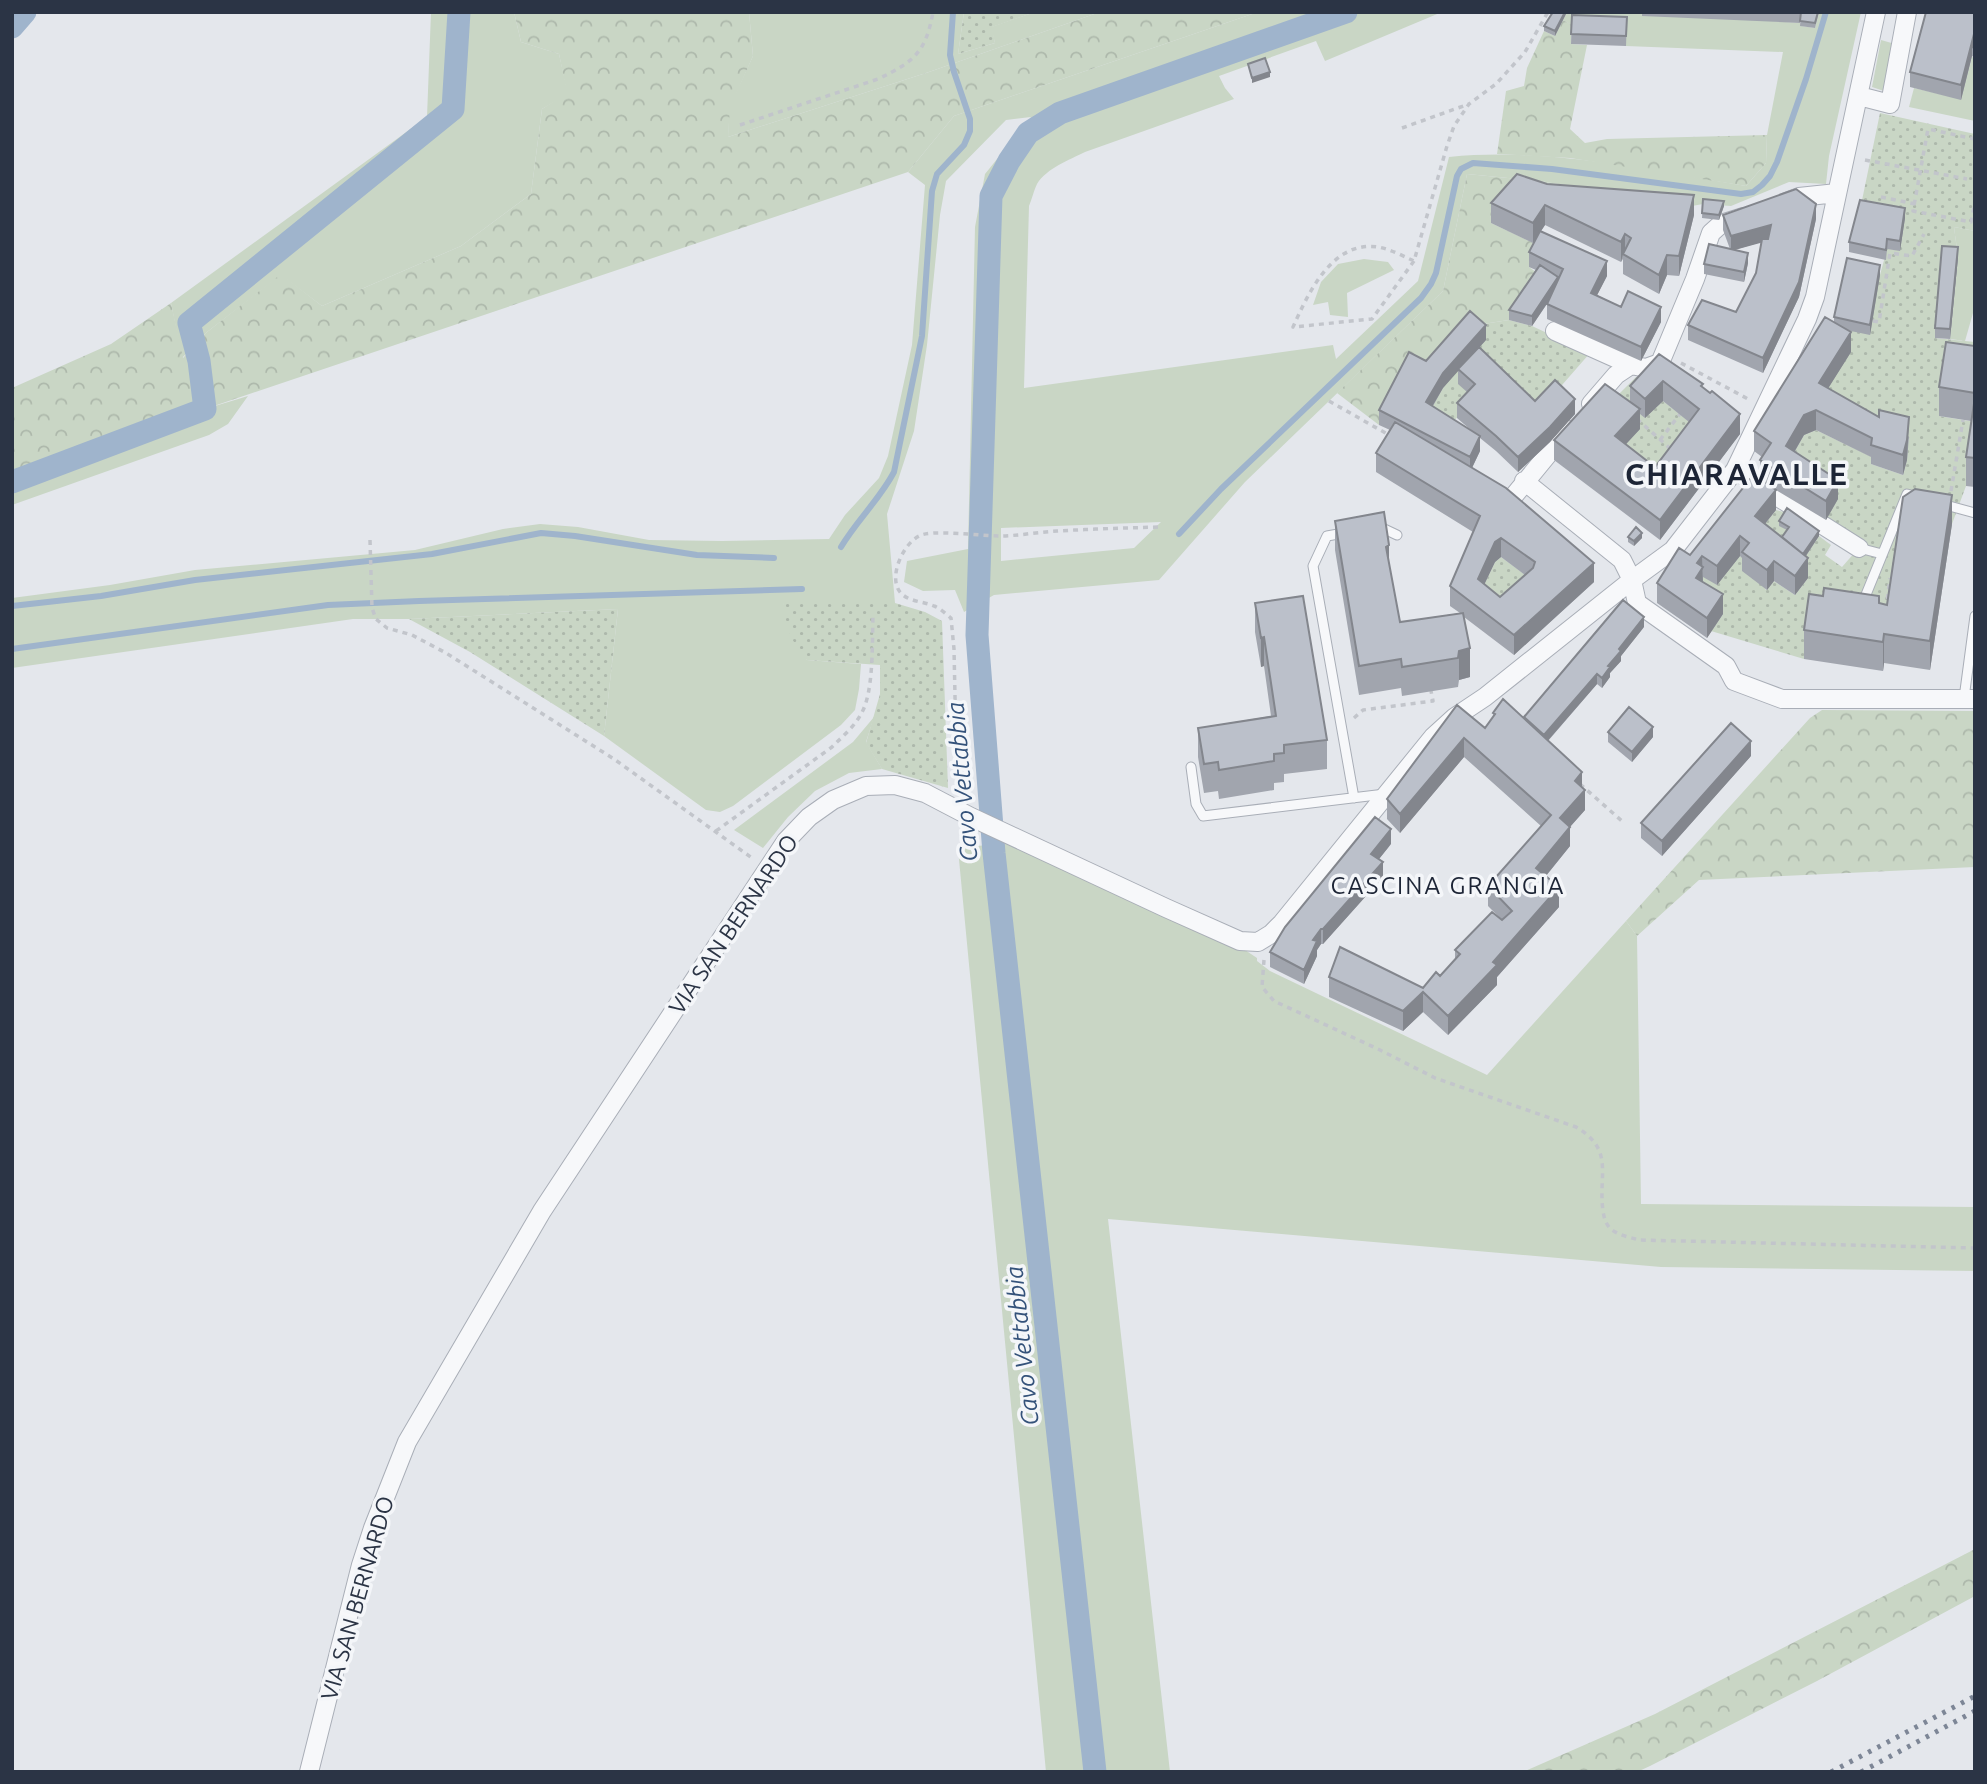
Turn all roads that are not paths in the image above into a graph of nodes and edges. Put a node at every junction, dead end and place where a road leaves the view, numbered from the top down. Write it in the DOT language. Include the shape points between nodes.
graph roads {
  1 [pos="1908,12"];
  2 [pos="1874,21"];
  3 [pos="1902,37"];
  4 [pos="1859,96"];
  5 [pos="1837,193"];
  6 [pos="1555,331"];
  7 [pos="1631,365"];
  8 [pos="1735,470"];
  9 [pos="1524,481"];
  10 [pos="1485,490"];
  11 [pos="1975,513"];
  12 [pos="1364,528"];
  13 [pos="1352,531"];
  14 [pos="1397,535"];
  15 [pos="1859,548"];
  16 [pos="1882,554"];
  17 [pos="1632,580"];
  18 [pos="1858,613"];
  19 [pos="1975,616"];
  20 [pos="1970,698"];
  21 [pos="1191,767"];
  22 [pos="1387,794"];
  23 [pos="1354,797"];
  24 [pos="309,1772"];
  1 -- 3 [label="street"];
  2 -- 3 [label="street"];
  2 -- 4 [label="street"];
  3 -- 4 [label="street" via="1890,104"];
  4 -- 5 [label="street"];
  5 -- 7 [label="street" via="1800,197 1721,225 1711,233 1660,363 1646,368"];
  5 -- 8 [label="street" via="1808,320"];
  6 -- 7 [label="street"];
  7 -- 9 [label="street" via="1616,375"];
  8 -- 15 [label="street"];
  8 -- 17 [label="street" via="1673,551"];
  9 -- 10 [label="street" via="1508,503"];
  9 -- 17 [label="street" via="1622,560"];
  11 -- 16 [label="lane" via="1907,494"];
  12 -- 14 [label="lane" via="1376,526"];
  13 -- 23 [label="lane" via="1327,536 1313,566"];
  15 -- 16 [label="lane"];
  16 -- 18 [label="lane"];
  17 -- 20 [label="street" via="1637,603 1726,666 1734,681 1782,699"];
  17 -- 22 [label="street" via="1455,717"];
  19 -- 20 [label="lane"];
  21 -- 23 [label="lane" via="1196,804 1203,816"];
  22 -- 23 [label="lane"];
  22 -- 24 [label="street, VIA SAN BERNARDO" via="1282,923 1258,942 1240,941 1166,908 925,793 895,785 866,786 809,817 786,841 542,1211 407,1442 361,1564"];
}
